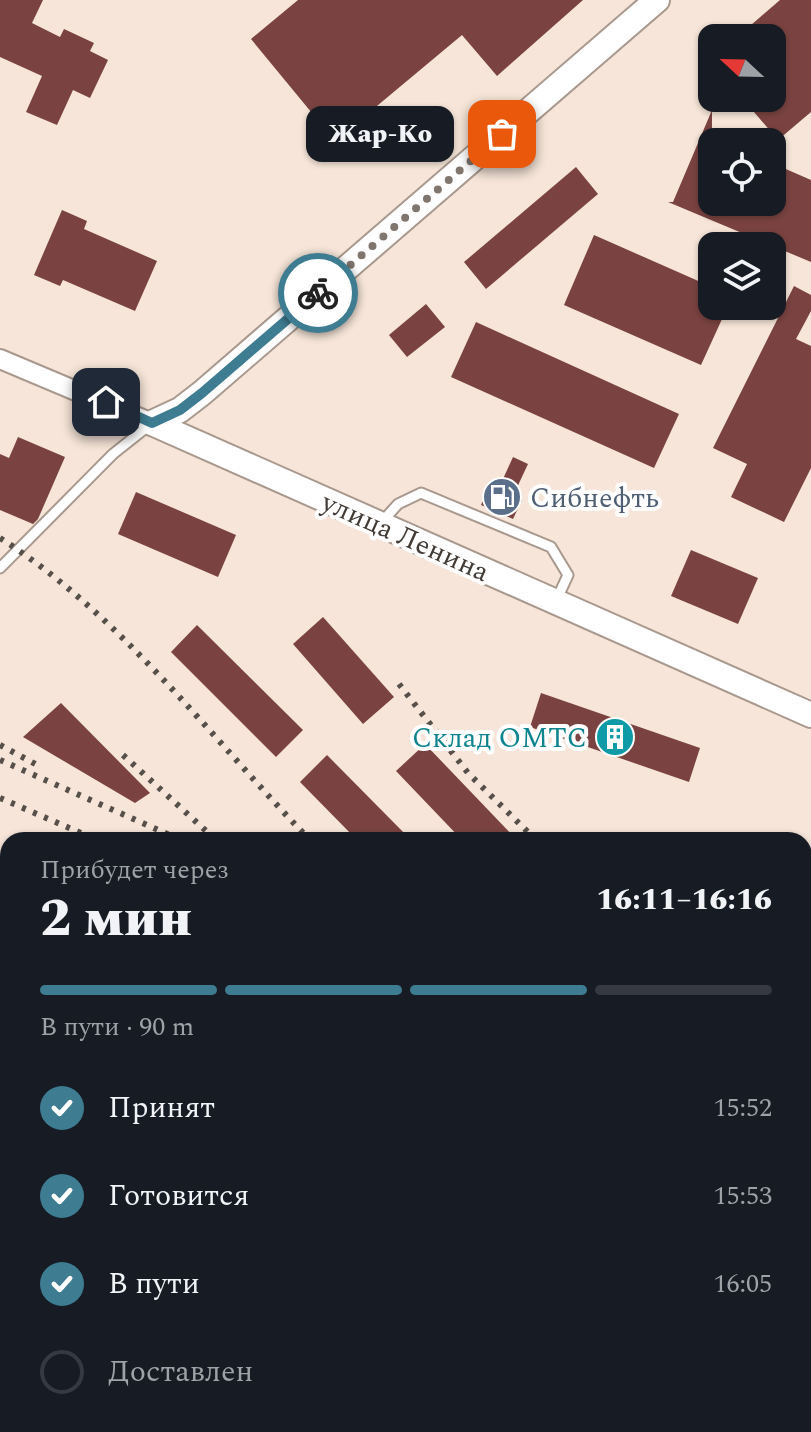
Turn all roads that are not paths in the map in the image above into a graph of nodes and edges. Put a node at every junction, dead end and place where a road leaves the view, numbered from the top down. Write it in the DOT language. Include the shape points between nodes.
graph roads {
  1 [pos="644,7"];
  2 [pos="0,359"];
  3 [pos="152,423"];
  4 [pos="379,525"];
  5 [pos="0,568"];
  6 [pos="556,601"];
  7 [pos="811,715"];
  1 -- 3 [label="street" via="202,393"];
  2 -- 3 [label="street, улица Ленина"];
  3 -- 4 [label="street, улица Ленина"];
  3 -- 5 [label="lane" via="113,454"];
  4 -- 6 [label="street, улица Ленина"];
  4 -- 6 [label="lane" via="398,504 421,493 551,547 568,575"];
  6 -- 7 [label="street, улица Ленина"];
}
